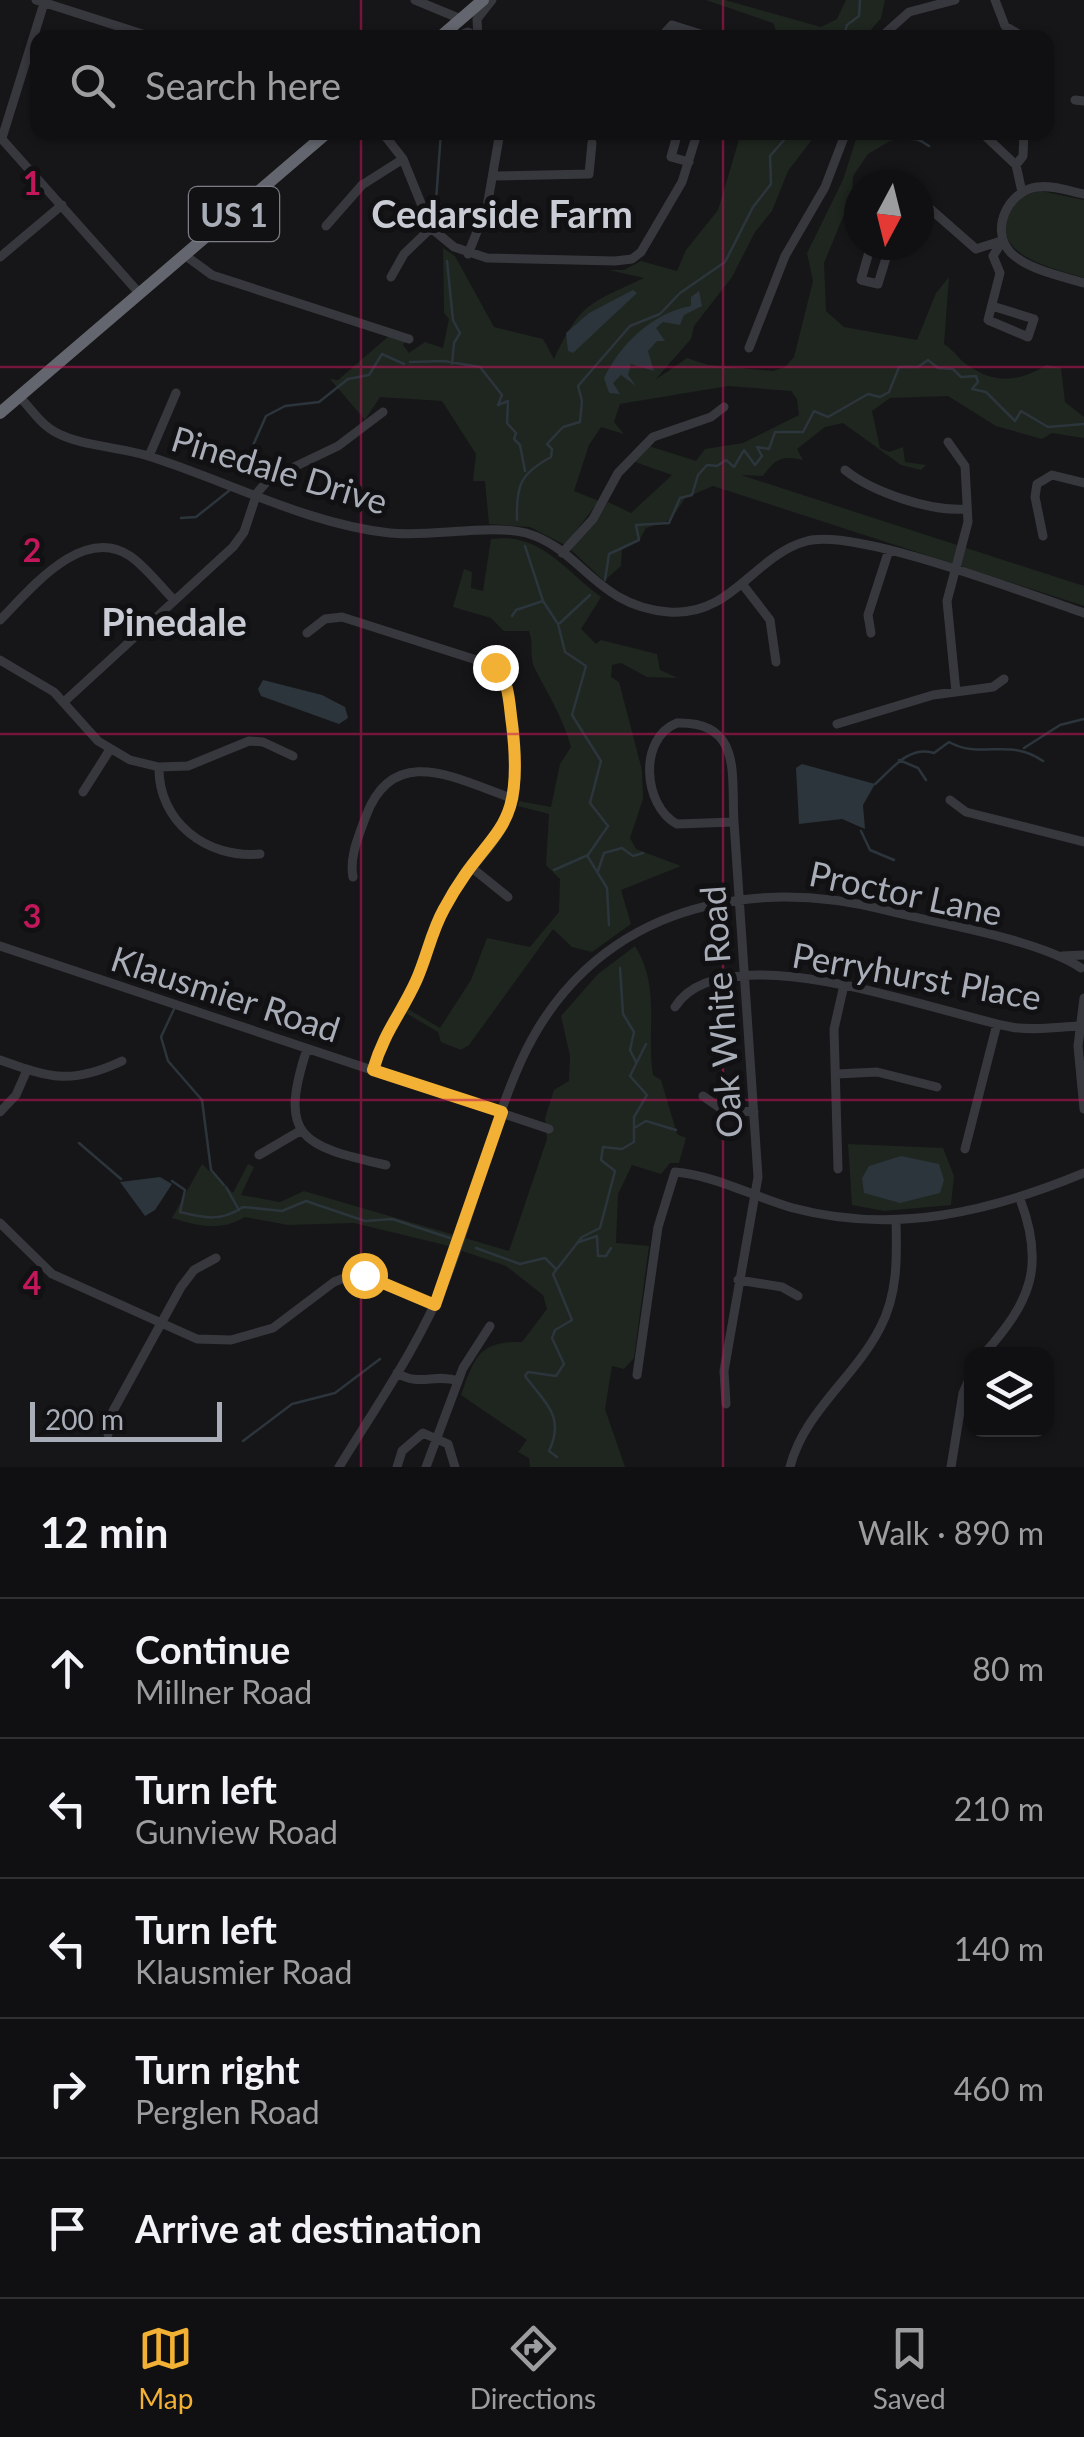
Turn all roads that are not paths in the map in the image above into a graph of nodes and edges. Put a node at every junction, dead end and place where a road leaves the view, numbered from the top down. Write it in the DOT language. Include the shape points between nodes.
graph roads {
  1 [pos="415,0"];
  2 [pos="483,0"];
  3 [pos="492,0"];
  4 [pos="955,0"];
  5 [pos="995,0"];
  6 [pos="42,1"];
  7 [pos="928,2"];
  8 [pos="461,19"];
  9 [pos="33,30"];
  10 [pos="131,30"];
  11 [pos="449,30"];
  12 [pos="475,30"];
  13 [pos="888,30"];
  14 [pos="1011,30"];
  15 [pos="30,41"];
  16 [pos="1,137"];
  17 [pos="319,140"];
  18 [pos="388,140"];
  19 [pos="499,140"];
  20 [pos="676,140"];
  21 [pos="695,140"];
  22 [pos="843,140"];
  23 [pos="989,140"];
  24 [pos="1024,140"];
  25 [pos="592,144"];
  26 [pos="403,160"];
  27 [pos="689,162"];
  28 [pos="1016,165"];
  29 [pos="493,176"];
  30 [pos="1022,192"];
  31 [pos="1084,194"];
  32 [pos="62,205"];
  33 [pos="934,211"];
  34 [pos="326,226"];
  35 [pos="431,228"];
  36 [pos="1003,240"];
  37 [pos="468,254"];
  38 [pos="186,256"];
  39 [pos="0,257"];
  40 [pos="868,260"];
  41 [pos="885,260"];
  42 [pos="392,278"];
  43 [pos="1084,283"];
  44 [pos="140,294"];
  45 [pos="992,306"];
  46 [pos="409,339"];
  47 [pos="748,348"];
  48 [pos="176,394"];
  49 [pos="20,396"];
  50 [pos="724,406"];
  51 [pos="384,412"];
  52 [pos="0,413"];
  53 [pos="948,442"];
  54 [pos="149,456"];
  55 [pos="845,470"];
  56 [pos="1084,483"];
  57 [pos="257,493"];
  58 [pos="966,510"];
  59 [pos="1043,536"];
  60 [pos="889,550"];
  61 [pos="562,552"];
  62 [pos="955,572"];
  63 [pos="743,585"];
  64 [pos="174,600"];
  65 [pos="1084,613"];
  66 [pos="0,620"];
  67 [pos="871,633"];
  68 [pos="307,634"];
  69 [pos="0,660"];
  70 [pos="776,662"];
  71 [pos="1004,679"];
  72 [pos="956,692"];
  73 [pos="65,701"];
  74 [pos="837,724"];
  75 [pos="109,750"];
  76 [pos="293,756"];
  77 [pos="159,767"];
  78 [pos="83,792"];
  79 [pos="514,798"];
  80 [pos="950,800"];
  81 [pos="734,822"];
  82 [pos="1084,842"];
  83 [pos="260,854"];
  84 [pos="472,868"];
  85 [pos="353,877"];
  86 [pos="508,897"];
  87 [pos="740,897"];
  88 [pos="0,946"];
  89 [pos="1060,956"];
  90 [pos="1084,956"];
  91 [pos="1082,971"];
  92 [pos="745,978"];
  93 [pos="844,984"];
  94 [pos="1084,985"];
  95 [pos="1084,996"];
  96 [pos="675,1007"];
  97 [pos="997,1024"];
  98 [pos="1079,1026"];
  99 [pos="307,1049"];
  100 [pos="0,1060"];
  101 [pos="122,1061"];
  102 [pos="1082,1069"];
  103 [pos="28,1070"];
  104 [pos="373,1070"];
  105 [pos="838,1074"];
  106 [pos="937,1087"];
  107 [pos="704,1096"];
  108 [pos="1084,1108"];
  109 [pos="0,1112"];
  110 [pos="502,1112"];
  111 [pos="754,1112"];
  112 [pos="549,1128"];
  113 [pos="300,1131"];
  114 [pos="965,1149"];
  115 [pos="259,1154"];
  116 [pos="386,1164"];
  117 [pos="838,1169"];
  118 [pos="1084,1173"];
  119 [pos="753,1196"];
  120 [pos="1020,1198"];
  121 [pos="896,1220"];
  122 [pos="0,1224"];
  123 [pos="216,1258"];
  124 [pos="738,1280"];
  125 [pos="798,1296"];
  126 [pos="435,1305"];
  127 [pos="160,1324"];
  128 [pos="490,1326"];
  129 [pos="990,1347"];
  130 [pos="397,1373"];
  131 [pos="637,1375"];
  132 [pos="458,1381"];
  133 [pos="964,1391"];
  134 [pos="726,1404"];
  135 [pos="108,1434"];
  136 [pos="436,1439"];
  137 [pos="339,1467"];
  138 [pos="397,1467"];
  139 [pos="426,1467"];
  140 [pos="455,1467"];
  141 [pos="790,1467"];
  142 [pos="951,1467"];
  1 -- 8 [label="street"];
  2 -- 8 [label="highway"];
  3 -- 12 [label="street"];
  4 -- 7 [label="street"];
  5 -- 14 [label="street"];
  6 -- 9 [label="street"];
  6 -- 10 [label="street"];
  7 -- 13 [label="street"];
  8 -- 11 [label="highway"];
  15 -- 16 [label="street"];
  16 -- 32 [label="street"];
  17 -- 38 [label="highway, US 1"];
  18 -- 26 [label="street"];
  19 -- 29 [label="street"];
  20 -- 27 [label="street" via="671,157"];
  21 -- 27 [label="street"];
  22 -- 47 [label="street"];
  23 -- 28 [label="street"];
  24 -- 28 [label="street"];
  25 -- 29 [label="street" via="589,174"];
  26 -- 34 [label="street" via="362,185"];
  26 -- 35 [label="street"];
  27 -- 37 [label="street" via="637,255 615,261"];
  28 -- 30 [label="street"];
  29 -- 37 [label="street"];
  30 -- 31 [label="street" via="1040,187"];
  30 -- 36 [label="street" via="1004,214"];
  32 -- 39 [label="street"];
  32 -- 44 [label="street"];
  33 -- 36 [label="street" via="976,248"];
  35 -- 37 [label="street"];
  35 -- 42 [label="street" via="404,254"];
  36 -- 43 [label="street" via="1022,261"];
  36 -- 45 [label="street" via="993,256 1000,273"];
  38 -- 44 [label="highway, US 1"];
  38 -- 46 [label="street" via="212,275"];
  40 -- 41 [label="street" via="862,280 878,284"];
  44 -- 49 [label="highway, US 1"];
  45 -- 45 [label="street" via="990,324 1028,338 1034,319"];
  48 -- 54 [label="street"];
  49 -- 52 [label="highway, US 1"];
  49 -- 54 [label="street, Pinedale Drive" via="61,436"];
  50 -- 61 [label="street" via="711,417 653,436"];
  51 -- 57 [label="street" via="338,446 276,474"];
  53 -- 58 [label="street" via="963,461"];
  54 -- 57 [label="street, Pinedale Drive"];
  55 -- 58 [label="street" via="940,508"];
  56 -- 59 [label="street" via="1052,475 1038,484"];
  57 -- 61 [label="street, Pinedale Drive" via="369,530 443,536 519,531"];
  57 -- 64 [label="street" via="240,539"];
  58 -- 62 [label="street" via="967,533"];
  60 -- 62 [label="street, Pinedale Drive"];
  60 -- 63 [label="street, Pinedale Drive" via="830,537 807,541"];
  60 -- 67 [label="street" via="868,615"];
  61 -- 63 [label="street, Pinedale Drive" via="612,595 662,612 709,606"];
  62 -- 65 [label="street, Pinedale Drive"];
  62 -- 72 [label="street" via="947,610"];
  63 -- 70 [label="street" via="770,620"];
  64 -- 66 [label="street" via="130,556 98,547 68,558"];
  64 -- 73 [label="street"];
  68 -- 79 [label="street" via="338,616 490,664 507,689"];
  69 -- 73 [label="street"];
  71 -- 72 [label="street"];
  72 -- 74 [label="street"];
  73 -- 75 [label="street"];
  75 -- 77 [label="street"];
  75 -- 78 [label="street"];
  76 -- 77 [label="street" via="249,742 199,763"];
  77 -- 83 [label="street" via="164,803 185,832 233,852"];
  79 -- 84 [label="street" via="500,834"];
  79 -- 85 [label="street" via="422,770 400,774 372,802 352,858"];
  80 -- 82 [label="street" via="966,812"];
  81 -- 81 [label="street, Oak White Road" via="677,824 663,814 651,754 663,731 694,724 725,740"];
  81 -- 87 [label="street, Oak White Road"];
  84 -- 86 [label="street"];
  84 -- 104 [label="street" via="438,919"];
  87 -- 89 [label="street, Proctor Lane" via="822,897"];
  87 -- 92 [label="street, Oak White Road"];
  87 -- 110 [label="street, Proctor Lane" via="652,924 588,969 530,1044"];
  88 -- 99 [label="street, Klausmier Road"];
  89 -- 90 [label="street, Proctor Lane"];
  89 -- 91 [label="street, Proctor Lane"];
  90 -- 91 [label="street"];
  92 -- 93 [label="street, Perryhurst Place"];
  92 -- 96 [label="street, Perryhurst Place" via="698,986"];
  92 -- 111 [label="street, Oak White Road"];
  93 -- 97 [label="street, Perryhurst Place"];
  93 -- 105 [label="street" via="834,1028"];
  94 -- 95 [label="street"];
  95 -- 98 [label="street"];
  97 -- 98 [label="street, Perryhurst Place"];
  97 -- 114 [label="street"];
  98 -- 102 [label="street"];
  99 -- 104 [label="street, Klausmier Road"];
  99 -- 113 [label="street" via="292,1105"];
  100 -- 103 [label="street"];
  101 -- 103 [label="street" via="74,1078"];
  102 -- 108 [label="street"];
  103 -- 109 [label="street"];
  104 -- 110 [label="street, Klausmier Road"];
  105 -- 106 [label="street" via="877,1072"];
  105 -- 117 [label="street"];
  107 -- 111 [label="street" via="723,1110"];
  110 -- 112 [label="street, Klausmier Road"];
  110 -- 126 [label="street, Proctor Lane"];
  111 -- 119 [label="street, Oak White Road"];
  113 -- 115 [label="street"];
  113 -- 116 [label="street" via="325,1147"];
  118 -- 120 [label="street"];
  119 -- 121 [label="street" via="821,1214"];
  119 -- 124 [label="street, Oak White Road"];
  119 -- 131 [label="street" via="676,1172 658,1227"];
  120 -- 121 [label="street" via="953,1215"];
  120 -- 129 [label="street" via="1032,1239 1029,1284 1014,1319"];
  121 -- 141 [label="street" via="896,1274 886,1316 804,1434"];
  122 -- 127 [label="street" via="52,1274"];
  123 -- 127 [label="street" via="188,1276"];
  124 -- 125 [label="street"];
  124 -- 134 [label="street, Oak White Road" via="723,1382"];
  126 -- 127 [label="street" via="354,1274 247,1337 197,1339"];
  126 -- 130 [label="street, Proctor Lane"];
  127 -- 135 [label="street" via="113,1410"];
  128 -- 132 [label="street"];
  130 -- 132 [label="street" via="414,1382"];
  130 -- 137 [label="street, Proctor Lane"];
  132 -- 136 [label="street"];
  133 -- 142 [label="street"];
  136 -- 138 [label="street" via="423,1432"];
  136 -- 139 [label="street"];
  136 -- 140 [label="street" via="450,1447"];
}
